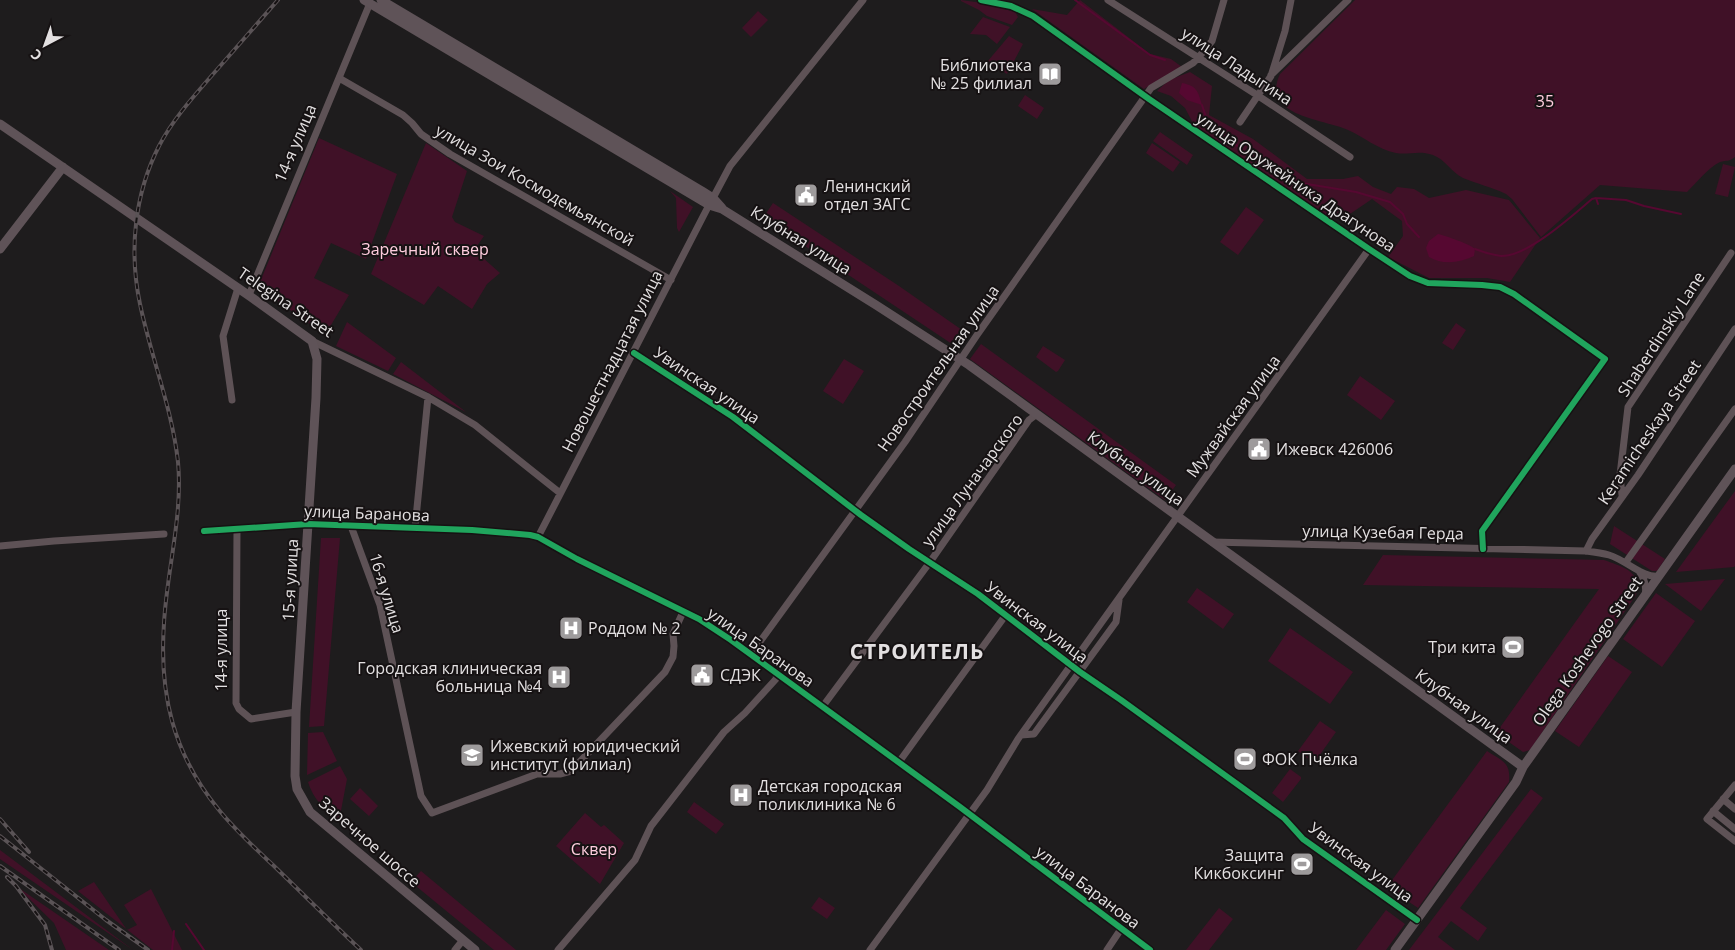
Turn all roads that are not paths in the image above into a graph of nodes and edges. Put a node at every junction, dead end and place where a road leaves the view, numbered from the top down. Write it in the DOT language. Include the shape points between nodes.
graph roads {
  1 [pos="381,0"];
  2 [pos="863,0"];
  3 [pos="981,0"];
  4 [pos="1108,0"];
  5 [pos="1224,0"];
  6 [pos="1291,0"];
  7 [pos="1348,0"];
  8 [pos="368,1"];
  9 [pos="1198,58"];
  10 [pos="1271,76"];
  11 [pos="339,78"];
  12 [pos="1257,94"];
  13 [pos="1146,96"];
  14 [pos="1240,122"];
  15 [pos="0,124"];
  16 [pos="1350,157"];
  17 [pos="63,167"];
  18 [pos="711,202"];
  19 [pos="0,249"];
  20 [pos="1369,249"];
  21 [pos="1731,253"];
  22 [pos="671,280"];
  23 [pos="238,288"];
  24 [pos="249,295"];
  25 [pos="1735,329"];
  26 [pos="312,341"];
  27 [pos="634,353"];
  28 [pos="960,360"];
  29 [pos="428,397"];
  30 [pos="232,400"];
  31 [pos="1735,409"];
  32 [pos="1037,414"];
  33 [pos="1735,468"];
  34 [pos="560,493"];
  35 [pos="1622,495"];
  36 [pos="856,510"];
  37 [pos="1178,517"];
  38 [pos="308,524"];
  39 [pos="351,526"];
  40 [pos="415,528"];
  41 [pos="237,529"];
  42 [pos="204,531"];
  43 [pos="164,534"];
  44 [pos="538,537"];
  45 [pos="1212,542"];
  46 [pos="0,546"];
  47 [pos="1483,548"];
  48 [pos="1586,551"];
  49 [pos="930,562"];
  50 [pos="1626,562"];
  51 [pos="1639,570"];
  52 [pos="1659,576"];
  53 [pos="1645,596"];
  54 [pos="1119,599"];
  55 [pos="683,612"];
  56 [pos="1005,616"];
  57 [pos="751,654"];
  58 [pos="1071,665"];
  59 [pos="777,672"];
  60 [pos="1080,672"];
  61 [pos="823,706"];
  62 [pos="296,712"];
  63 [pos="296,732"];
  64 [pos="1021,735"];
  65 [pos="899,762"];
  66 [pos="1523,767"];
  67 [pos="1734,788"];
  68 [pos="1723,799"];
  69 [pos="1735,809"];
  70 [pos="1714,811"];
  71 [pos="969,814"];
  72 [pos="1735,829"];
  73 [pos="1735,841"];
  74 [pos="1417,920"];
  75 [pos="1121,929"];
  76 [pos="463,940"];
  77 [pos="455,950"];
  78 [pos="475,950"];
  79 [pos="558,950"];
  80 [pos="870,950"];
  81 [pos="1107,950"];
  82 [pos="1150,950"];
  83 [pos="1396,950"];
  1 -- 18 [label="main road, Клубная улица"];
  2 -- 18 [label="street" via="730,166"];
  3 -- 13 [label="street, улица Оружейника Драгунова" via="1011,6 1033,16"];
  4 -- 9 [label="street, улица Ладыгина"];
  5 -- 9 [label="street, Новостроительная улица" via="1212,41"];
  6 -- 10 [label="street"];
  7 -- 10 [label="street"];
  8 -- 11 [label="street, 14-я улица"];
  8 -- 18 [label="main road, Клубная улица"];
  9 -- 12 [label="street, улица Ладыгина"];
  9 -- 13 [label="street, Новостроительная улица" via="1151,88"];
  10 -- 12 [label="street"];
  11 -- 22 [label="street, улица Зои Космодемьянской" via="403,115 422,134 466,164"];
  11 -- 24 [label="street, 14-я улица"];
  12 -- 14 [label="street"];
  12 -- 16 [label="street, улица Ладыгина"];
  13 -- 20 [label="street, улица Оружейника Драгунова"];
  13 -- 28 [label="street, Новостроительная улица"];
  15 -- 17 [label="main road, Telegina Street"];
  17 -- 19 [label="main road"];
  17 -- 23 [label="main road, Telegina Street"];
  18 -- 22 [label="street, Новошестнадцатая улица"];
  18 -- 28 [label="main road, Клубная улица"];
  20 -- 37 [label="street, Мужвайская улица"];
  20 -- 47 [label="street, улица Оружейника Драгунова" via="1428,284 1500,287 1605,359 1482,531"];
  21 -- 35 [label="street, Shaberdinskiy Lane" via="1628,407 1620,475"];
  22 -- 27 [label="street, Новошестнадцатая улица"];
  23 -- 24 [label="main road, Telegina Street"];
  23 -- 30 [label="street" via="223,336"];
  24 -- 26 [label="main road, Telegina Street"];
  25 -- 35 [label="street, Keramicheskaya Street"];
  26 -- 29 [label="street, Telegina Street"];
  26 -- 38 [label="main road, 15-я улица" via="317,359"];
  27 -- 34 [label="street, Новошестнадцатая улица"];
  27 -- 36 [label="street, Увинская улица" via="733,416"];
  28 -- 32 [label="main road, Клубная улица"];
  28 -- 36 [label="street, Новостроительная улица"];
  29 -- 34 [label="street, Telegina Street" via="475,425"];
  29 -- 40 [label="street"];
  31 -- 50 [label="street"];
  32 -- 37 [label="main road, Клубная улица"];
  32 -- 49 [label="street, улица Луначарского" via="1029,420"];
  33 -- 52 [label="main road, Olega Koshevogo Street"];
  34 -- 44 [label="street, Новошестнадцатая улица"];
  35 -- 48 [label="street, Keramicheskaya Street"];
  36 -- 49 [label="street, Увинская улица"];
  36 -- 57 [label="street, Новостроительная улица"];
  37 -- 45 [label="main road, Клубная улица"];
  37 -- 54 [label="street, Мужвайская улица"];
  38 -- 39 [label="street, улица Баранова"];
  38 -- 41 [label="street, улица Баранова"];
  38 -- 62 [label="main road, 15-я улица"];
  39 -- 40 [label="street, улица Баранова"];
  39 -- 55 [label="street, 16-я улица" via="380,605 422,796 432,813 537,774 571,771 664,672 673,657 672,634"];
  40 -- 44 [label="street, улица Баранова" via="521,533"];
  41 -- 42 [label="street, улица Баранова"];
  41 -- 62 [label="street, 14-я улица" via="236,703 251,719"];
  43 -- 46 [label="street"];
  44 -- 55 [label="street, улица Баранова" via="577,560"];
  45 -- 47 [label="street, улица Кузебая Герда"];
  45 -- 66 [label="main road, Клубная улица"];
  47 -- 48 [label="street, улица Кузебая Герда"];
  48 -- 50 [label="street, улица Кузебая Герда" via="1608,554"];
  49 -- 56 [label="street, Увинская улица"];
  49 -- 61 [label="street, улица Луначарского"];
  50 -- 51 [label="street, улица Кузебая Герда"];
  51 -- 52 [label="street, улица Кузебая Герда" via="1648,576"];
  51 -- 53 [label="street" via="1645,582"];
  52 -- 53 [label="main road, Olega Koshevogo Street"];
  53 -- 66 [label="main road, Olega Koshevogo Street"];
  54 -- 58 [label="street, Мужвайская улица"];
  54 -- 60 [label="street, Мужвайская улица" via="1116,622"];
  55 -- 57 [label="street, улица Баранова"];
  56 -- 58 [label="street, Увинская улица"];
  56 -- 65 [label="street"];
  57 -- 59 [label="street, улица Баранова"];
  58 -- 60 [label="street, Увинская улица"];
  58 -- 64 [label="street, Мужвайская улица"];
  59 -- 61 [label="street, улица Баранова"];
  59 -- 79 [label="street" via="776,680 724,732 650,826 636,860"];
  60 -- 64 [label="street, Мужвайская улица" via="1034,734"];
  60 -- 74 [label="street, Увинская улица" via="1284,818 1303,839"];
  61 -- 65 [label="street, улица Баранова"];
  62 -- 63 [label="main road, 15-я улица"];
  63 -- 76 [label="main road, Заречное шоссе" via="294,762 297,789 310,812"];
  64 -- 71 [label="street, Мужвайская улица"];
  65 -- 71 [label="street, улица Баранова"];
  66 -- 74 [label="main road, Olega Koshevogo Street" via="1516,782"];
  67 -- 68 [label="street"];
  68 -- 69 [label="street"];
  68 -- 70 [label="street"];
  70 -- 72 [label="street"];
  70 -- 73 [label="street" via="1708,818"];
  71 -- 75 [label="street, улица Баранова"];
  71 -- 80 [label="street, Мужвайская улица"];
  74 -- 83 [label="main road, Olega Koshevogo Street"];
  75 -- 81 [label="street"];
  75 -- 82 [label="street, улица Баранова"];
  76 -- 77 [label="street"];
  76 -- 78 [label="main road, Заречное шоссе"];
}
